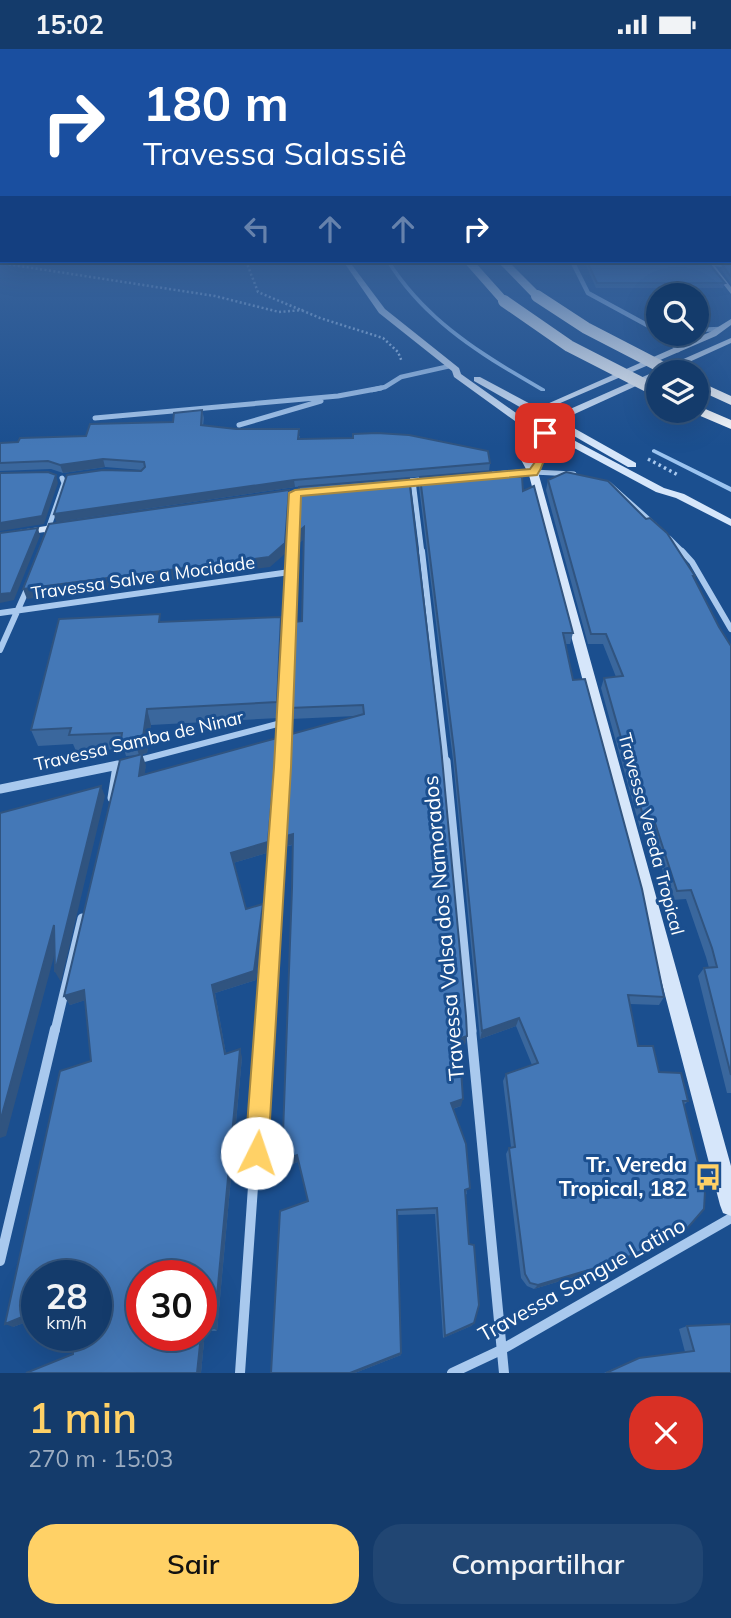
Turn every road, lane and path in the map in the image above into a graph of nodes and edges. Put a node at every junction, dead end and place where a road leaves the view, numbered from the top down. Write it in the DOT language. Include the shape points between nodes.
graph roads {
  1 [pos="336,323"];
  2 [pos="397,323"];
  3 [pos="535,323"];
  4 [pos="578,323"];
  5 [pos="729,323"];
  6 [pos="709,329"];
  7 [pos="720,329"];
  8 [pos="731,340"];
  9 [pos="674,346"];
  10 [pos="678,350"];
  11 [pos="648,360"];
  12 [pos="453,368"];
  13 [pos="401,377"];
  14 [pos="646,385"];
  15 [pos="709,390"];
  16 [pos="338,396"];
  17 [pos="731,401"];
  18 [pos="536,410"];
  19 [pos="564,415"];
  20 [pos="709,415"];
  21 [pos="96,418"];
  22 [pos="520,421"];
  23 [pos="239,425"];
  24 [pos="731,425"];
  25 [pos="567,428"];
  26 [pos="549,433"];
  27 [pos="643,456"];
  28 [pos="533,472"];
  29 [pos="51,474"];
  30 [pos="73,476"];
  31 [pos="583,476"];
  32 [pos="463,477"];
  33 [pos="62,478"];
  34 [pos="450,478"];
  35 [pos="598,480"];
  36 [pos="688,480"];
  37 [pos="413,481"];
  38 [pos="378,484"];
  39 [pos="331,489"];
  40 [pos="295,493"];
  41 [pos="680,496"];
  42 [pos="258,498"];
  43 [pos="731,523"];
  44 [pos="75,524"];
  45 [pos="48,528"];
  46 [pos="0,536"];
  47 [pos="44,540"];
  48 [pos="290,572"];
  49 [pos="32,576"];
  50 [pos="17,610"];
  51 [pos="0,613"];
  52 [pos="731,629"];
  53 [pos="0,650"];
  54 [pos="285,722"];
  55 [pos="117,766"];
  56 [pos="0,789"];
  57 [pos="110,809"];
  58 [pos="84,913"];
  59 [pos="731,1205"];
  60 [pos="731,1218"];
  61 [pos="0,1261"];
  62 [pos="501,1350"];
  63 [pos="240,1373"];
  64 [pos="452,1373"];
  65 [pos="504,1373"];
  1 -- 13 [label="path" via="365,329 394,347 402,358"];
  2 -- 12 [label="main road"];
  3 -- 14 [label="highway, bridge" via="569,346"];
  4 -- 11 [label="highway, bridge"];
  5 -- 7 [label="main road"];
  6 -- 7 [label="street"];
  7 -- 10 [label="main road"];
  8 -- 19 [label="main road"];
  9 -- 10 [label="street"];
  10 -- 18 [label="main road"];
  12 -- 13 [label="street"];
  12 -- 18 [label="main road"];
  12 -- 22 [label="main road"];
  13 -- 16 [label="street" via="385,387"];
  15 -- 17 [label="highway"];
  16 -- 21 [label="street"];
  16 -- 23 [label="street"];
  18 -- 19 [label="main road"];
  18 -- 22 [label="main road"];
  19 -- 25 [label="main road"];
  20 -- 24 [label="highway"];
  22 -- 26 [label="main road" via="528,429"];
  22 -- 28 [label="main road, Travessa Vereda Tropical" via="519,443"];
  25 -- 26 [label="main road"];
  25 -- 41 [label="main road" via="672,486"];
  26 -- 28 [label="main road" via="541,441 541,462"];
  26 -- 41 [label="main road" via="660,491"];
  27 -- 36 [label="path"];
  28 -- 31 [label="street"];
  28 -- 32 [label="main road"];
  28 -- 59 [label="main road, Travessa Vereda Tropical"];
  29 -- 33 [label="street"];
  30 -- 33 [label="street"];
  33 -- 45 [label="street" via="64,484"];
  34 -- 37 [label="main road"];
  35 -- 52 [label="street" via="618,490 692,562"];
  37 -- 38 [label="main road"];
  37 -- 62 [label="street, Travessa Valsa dos Namorados" via="444,738"];
  39 -- 40 [label="main road"];
  40 -- 42 [label="main road"];
  40 -- 48 [label="street"];
  41 -- 43 [label="main road"];
  44 -- 45 [label="main road"];
  45 -- 46 [label="main road"];
  45 -- 47 [label="street"];
  48 -- 50 [label="street, Travessa Salve a Mocidade"];
  48 -- 54 [label="street"];
  49 -- 50 [label="street"];
  50 -- 51 [label="street, Travessa Salve a Mocidade"];
  50 -- 53 [label="street"];
  54 -- 55 [label="street, Travessa Samba de Ninar"];
  54 -- 63 [label="street"];
  55 -- 56 [label="street, Travessa Samba de Ninar"];
  55 -- 57 [label="street"];
  58 -- 61 [label="street"];
  60 -- 62 [label="street, Travessa Sangue Latino"];
  62 -- 64 [label="street, Travessa Sangue Latino"];
  62 -- 65 [label="street, Travessa Valsa dos Namorados"];
}
